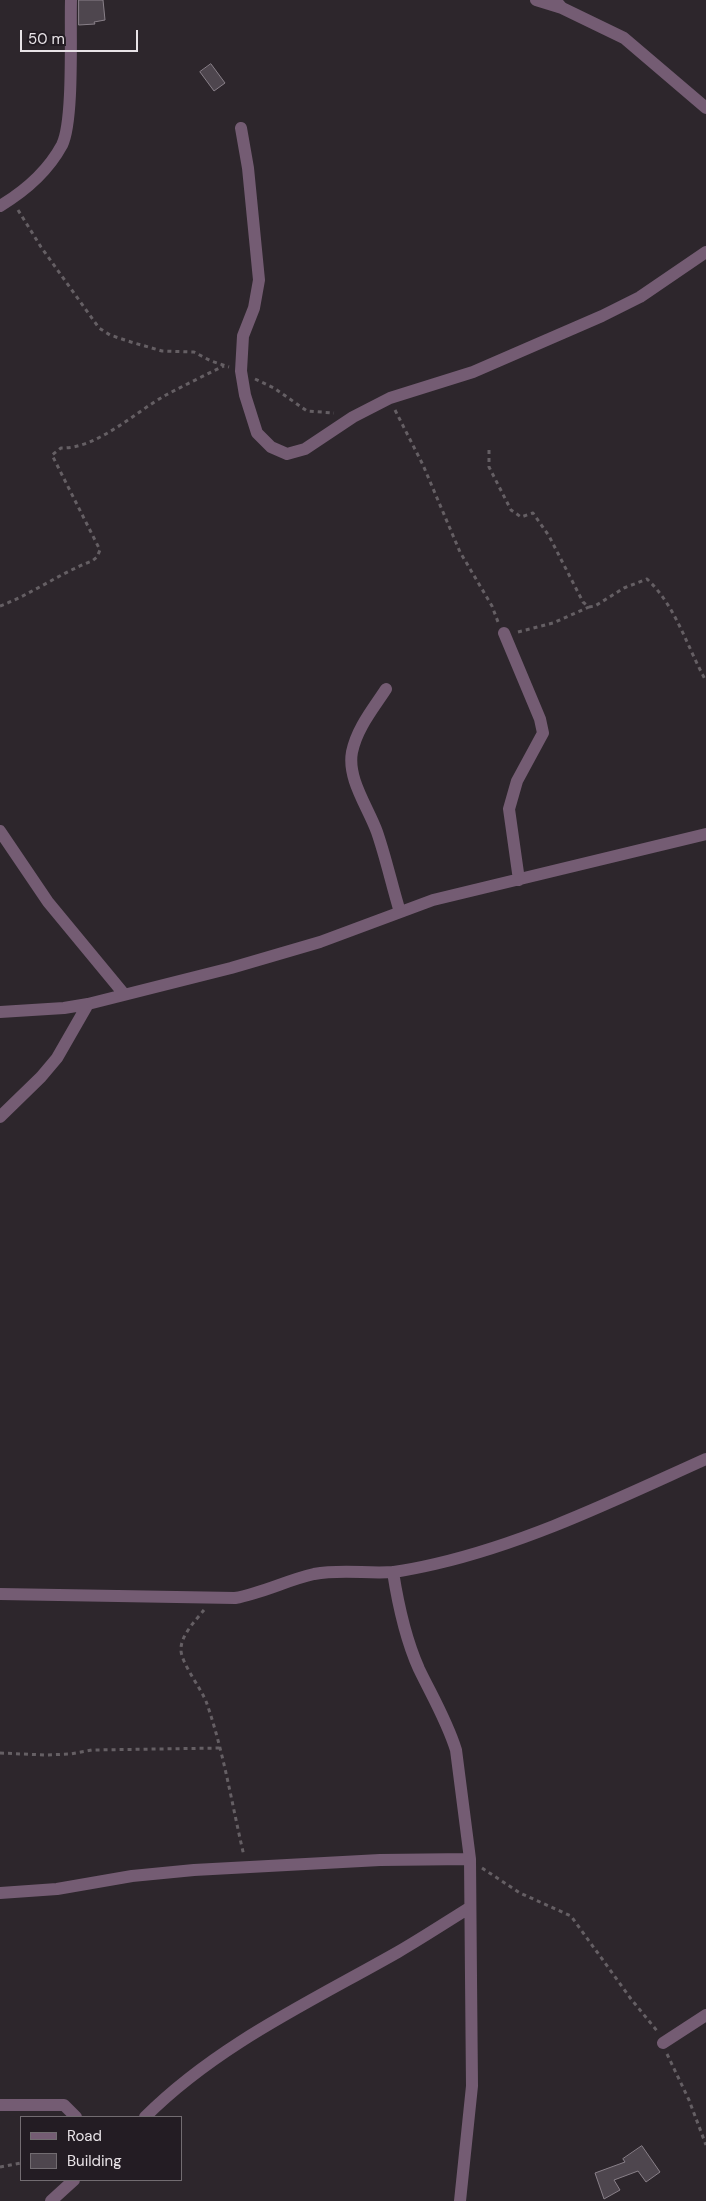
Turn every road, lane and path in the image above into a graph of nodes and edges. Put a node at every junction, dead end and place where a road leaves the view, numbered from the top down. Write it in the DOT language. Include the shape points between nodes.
graph roads {
  1 [pos="71,0"];
  2 [pos="536,0"];
  3 [pos="558,4"];
  4 [pos="706,108"];
  5 [pos="241,128"];
  6 [pos="6,202"];
  7 [pos="706,252"];
  8 [pos="225,366"];
  9 [pos="241,371"];
  10 [pos="390,398"];
  11 [pos="353,418"];
  12 [pos="489,450"];
  13 [pos="0,606"];
  14 [pos="589,607"];
  15 [pos="504,633"];
  16 [pos="706,681"];
  17 [pos="386,689"];
  18 [pos="0,831"];
  19 [pos="706,834"];
  20 [pos="519,880"];
  21 [pos="400,912"];
  22 [pos="124,994"];
  23 [pos="88,1004"];
  24 [pos="0,1012"];
  25 [pos="0,1117"];
  26 [pos="706,1459"];
  27 [pos="393,1572"];
  28 [pos="0,1594"];
  29 [pos="214,1598"];
  30 [pos="221,1748"];
  31 [pos="0,1753"];
  32 [pos="470,1859"];
  33 [pos="247,1869"];
  34 [pos="0,1893"];
  35 [pos="469,1908"];
  36 [pos="706,2015"];
  37 [pos="663,2043"];
  38 [pos="0,2105"];
  39 [pos="75,2116"];
  40 [pos="145,2116"];
  41 [pos="706,2145"];
  42 [pos="20,2164"];
  43 [pos="0,2167"];
  44 [pos="73,2181"];
  45 [pos="51,2201"];
  46 [pos="460,2201"];
  1 -- 6 [label="street" via="69,87 62,144 36,180"];
  2 -- 3 [label="street"];
  3 -- 4 [label="street" via="624,38"];
  5 -- 9 [label="street" via="259,280 254,308 243,336"];
  6 -- 8 [label="path" via="99,328 110,335 162,351 194,352"];
  7 -- 10 [label="street" via="640,297 602,316 473,372"];
  8 -- 9 [label="path"];
  8 -- 13 [label="path" via="164,396 89,442 74,448 61,448 52,455 100,550 92,561"];
  9 -- 11 [label="path" via="308,411 347,414"];
  9 -- 11 [label="street" via="253,424 271,448 295,454"];
  10 -- 11 [label="street"];
  10 -- 15 [label="path" via="460,552"];
  12 -- 14 [label="path" via="489,467 511,510 521,517 533,513 549,536 576,593"];
  14 -- 15 [label="path" via="554,623 522,632"];
  14 -- 16 [label="path" via="647,578 677,621"];
  15 -- 20 [label="street" via="543,733 517,781 509,809"];
  17 -- 21 [label="street" via="355,740 352,769 376,831"];
  18 -- 22 [label="street" via="48,902"];
  19 -- 20 [label="street"];
  20 -- 21 [label="street" via="433,900"];
  21 -- 22 [label="street" via="320,942"];
  22 -- 23 [label="street"];
  23 -- 24 [label="street"];
  23 -- 25 [label="street" via="57,1058"];
  26 -- 27 [label="street" via="518,1541"];
  27 -- 29 [label="street" via="355,1570 316,1574 257,1594"];
  27 -- 32 [label="street" via="415,1658 456,1750"];
  28 -- 29 [label="street"];
  29 -- 30 [label="path" via="190,1628 181,1649 204,1695"];
  30 -- 31 [label="path" via="92,1750 45,1755"];
  30 -- 33 [label="path"];
  32 -- 33 [label="street" via="380,1860"];
  32 -- 35 [label="street"];
  32 -- 37 [label="path" via="520,1893 570,1916 653,2025"];
  33 -- 34 [label="street" via="132,1876 57,1889"];
  35 -- 40 [label="street" via="398,1952 247,2036"];
  35 -- 46 [label="street" via="472,2086"];
  36 -- 37 [label="street"];
  37 -- 41 [label="path"];
  38 -- 39 [label="street" via="64,2105"];
  42 -- 43 [label="path"];
  44 -- 45 [label="street"];
}
